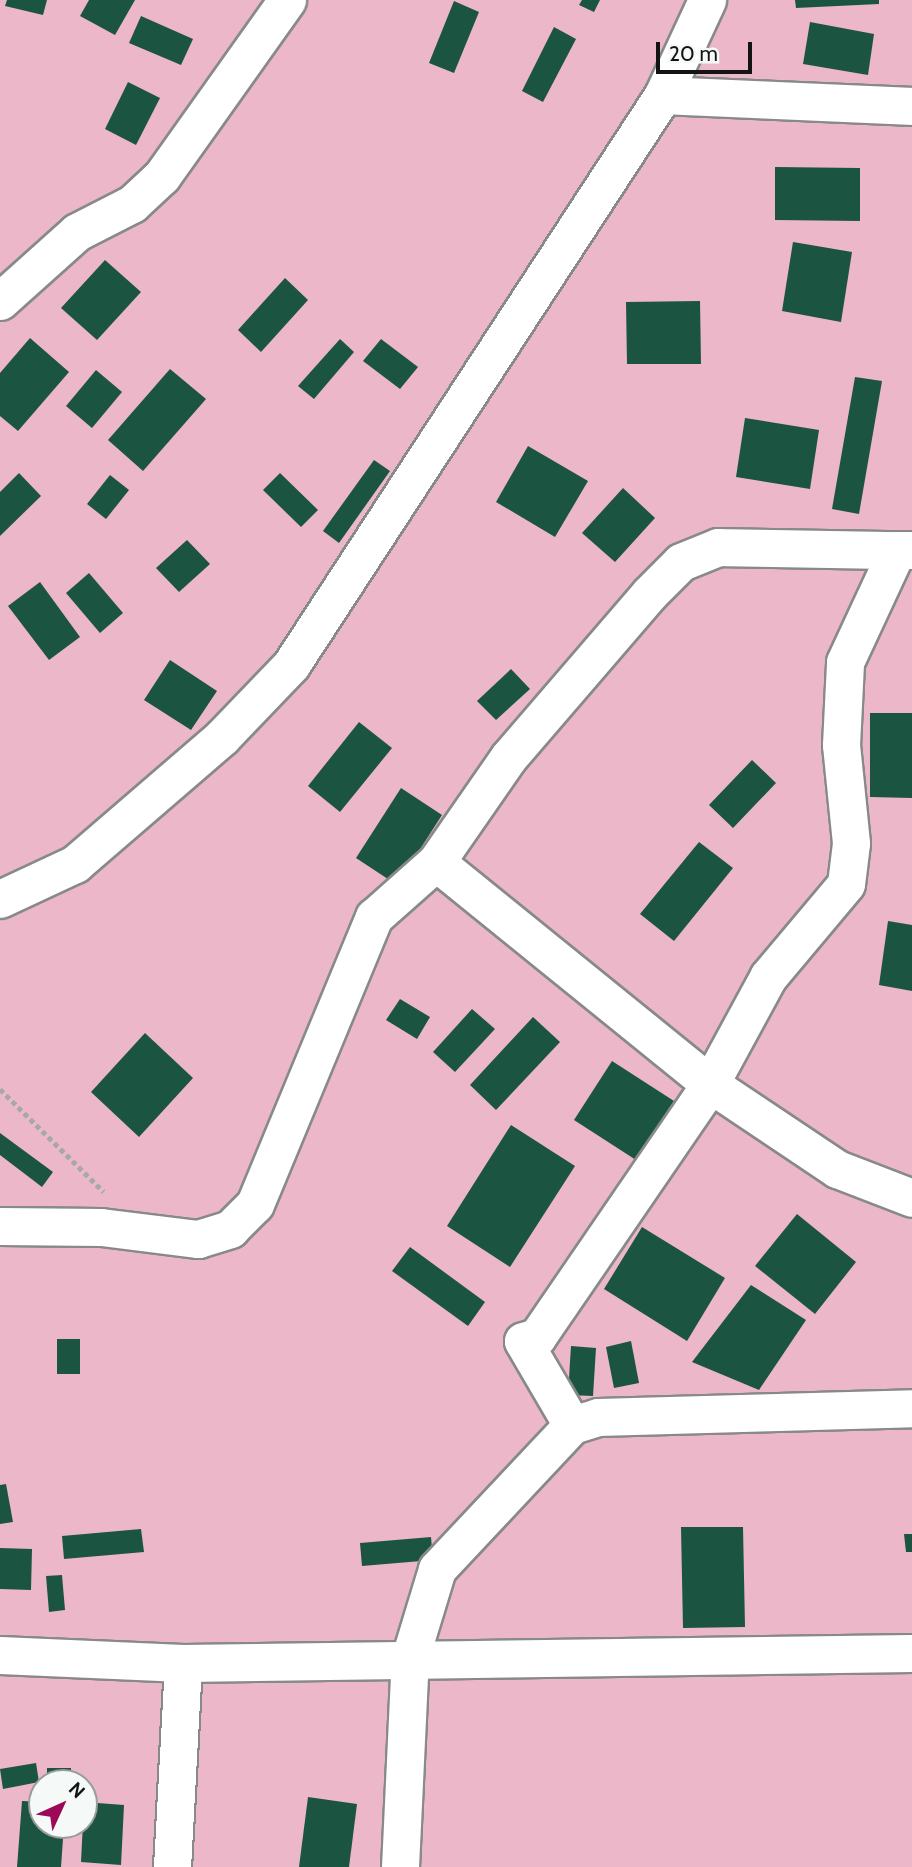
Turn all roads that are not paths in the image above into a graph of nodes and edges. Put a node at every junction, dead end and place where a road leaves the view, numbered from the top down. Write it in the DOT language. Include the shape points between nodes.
graph roads {
  1 [pos="288,0"];
  2 [pos="707,0"];
  3 [pos="663,95"];
  4 [pos="912,106"];
  5 [pos="0,300"];
  6 [pos="904,550"];
  7 [pos="436,862"];
  8 [pos="0,899"];
  9 [pos="710,1084"];
  10 [pos="912,1198"];
  11 [pos="0,1226"];
  12 [pos="912,1408"];
  13 [pos="572,1425"];
  14 [pos="912,1653"];
  15 [pos="0,1655"];
  16 [pos="410,1658"];
  17 [pos="183,1663"];
  18 [pos="172,1867"];
  19 [pos="400,1867"];
  1 -- 5 [label="street" via="162,176 132,204 77,232"];
  2 -- 3 [label="street"];
  3 -- 4 [label="street"];
  3 -- 8 [label="street" via="292,665 222,737 75,864"];
  6 -- 7 [label="street" via="718,547 681,562 574,678"];
  6 -- 9 [label="street" via="845,662 841,745 852,844 845,884 768,976"];
  7 -- 9 [label="street"];
  7 -- 11 [label="street" via="374,918 255,1204 230,1229 198,1239 101,1227"];
  9 -- 10 [label="street" via="837,1170"];
  9 -- 13 [label="street" via="537,1337 523,1341"];
  12 -- 13 [label="street" via="598,1417"];
  13 -- 16 [label="street" via="437,1569"];
  14 -- 16 [label="street"];
  15 -- 17 [label="street"];
  16 -- 17 [label="street"];
  16 -- 19 [label="street"];
  17 -- 18 [label="street"];
}
